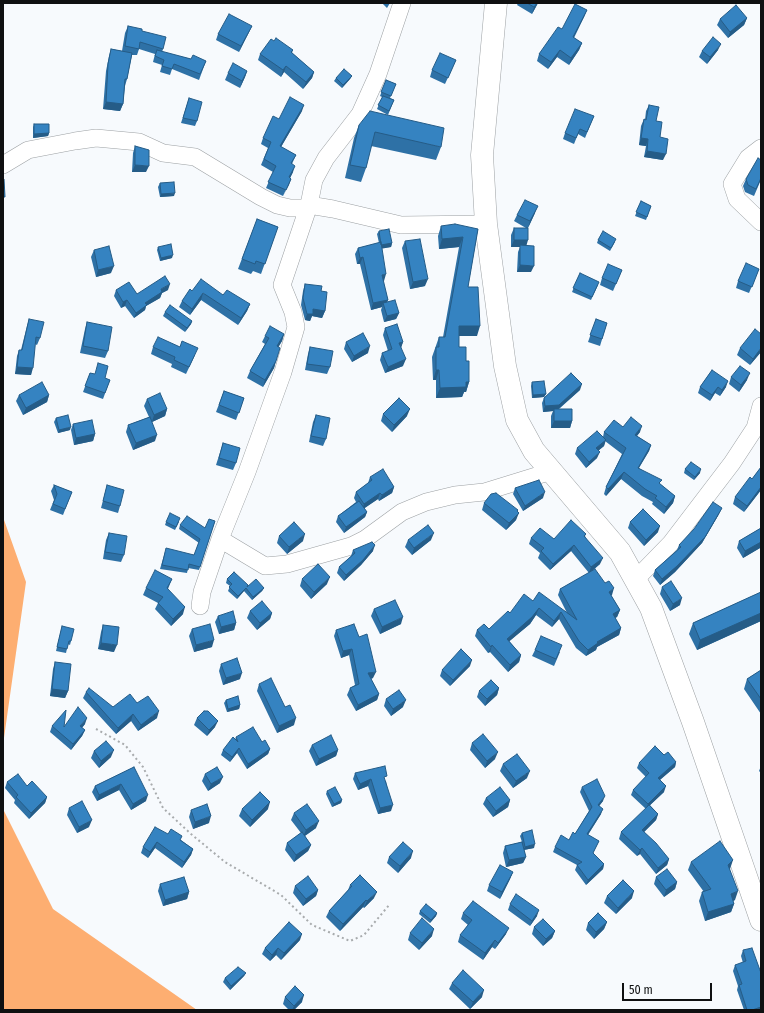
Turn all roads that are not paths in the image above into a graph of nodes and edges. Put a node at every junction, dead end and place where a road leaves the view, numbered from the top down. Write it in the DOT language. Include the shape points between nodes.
graph roads {
  1 [pos="402,3"];
  2 [pos="496,3"];
  3 [pos="761,148"];
  4 [pos="3,165"];
  5 [pos="309,205"];
  6 [pos="761,222"];
  7 [pos="486,224"];
  8 [pos="761,406"];
  9 [pos="552,471"];
  10 [pos="220,539"];
  11 [pos="636,579"];
  12 [pos="200,606"];
  13 [pos="761,920"];
  1 -- 5 [label="street" via="378,74 360,114 326,158 314,180"];
  2 -- 7 [label="main road" via="482,155"];
  3 -- 6 [label="street" via="748,158 732,184 737,200"];
  4 -- 5 [label="street" via="28,150 75,141 96,138 139,142 163,153 196,157 277,205 303,208"];
  5 -- 7 [label="street" via="401,225"];
  5 -- 10 [label="street" via="282,285 296,327 283,372"];
  7 -- 9 [label="main road" via="505,366 517,420 534,451"];
  8 -- 11 [label="street" via="755,428 732,463 671,543"];
  9 -- 10 [label="street" via="484,492 426,502 402,512 351,546 287,564 265,566"];
  9 -- 11 [label="main road" via="620,552"];
  10 -- 12 [label="street" via="202,592"];
  11 -- 13 [label="main road" via="651,608 693,722"];
}
